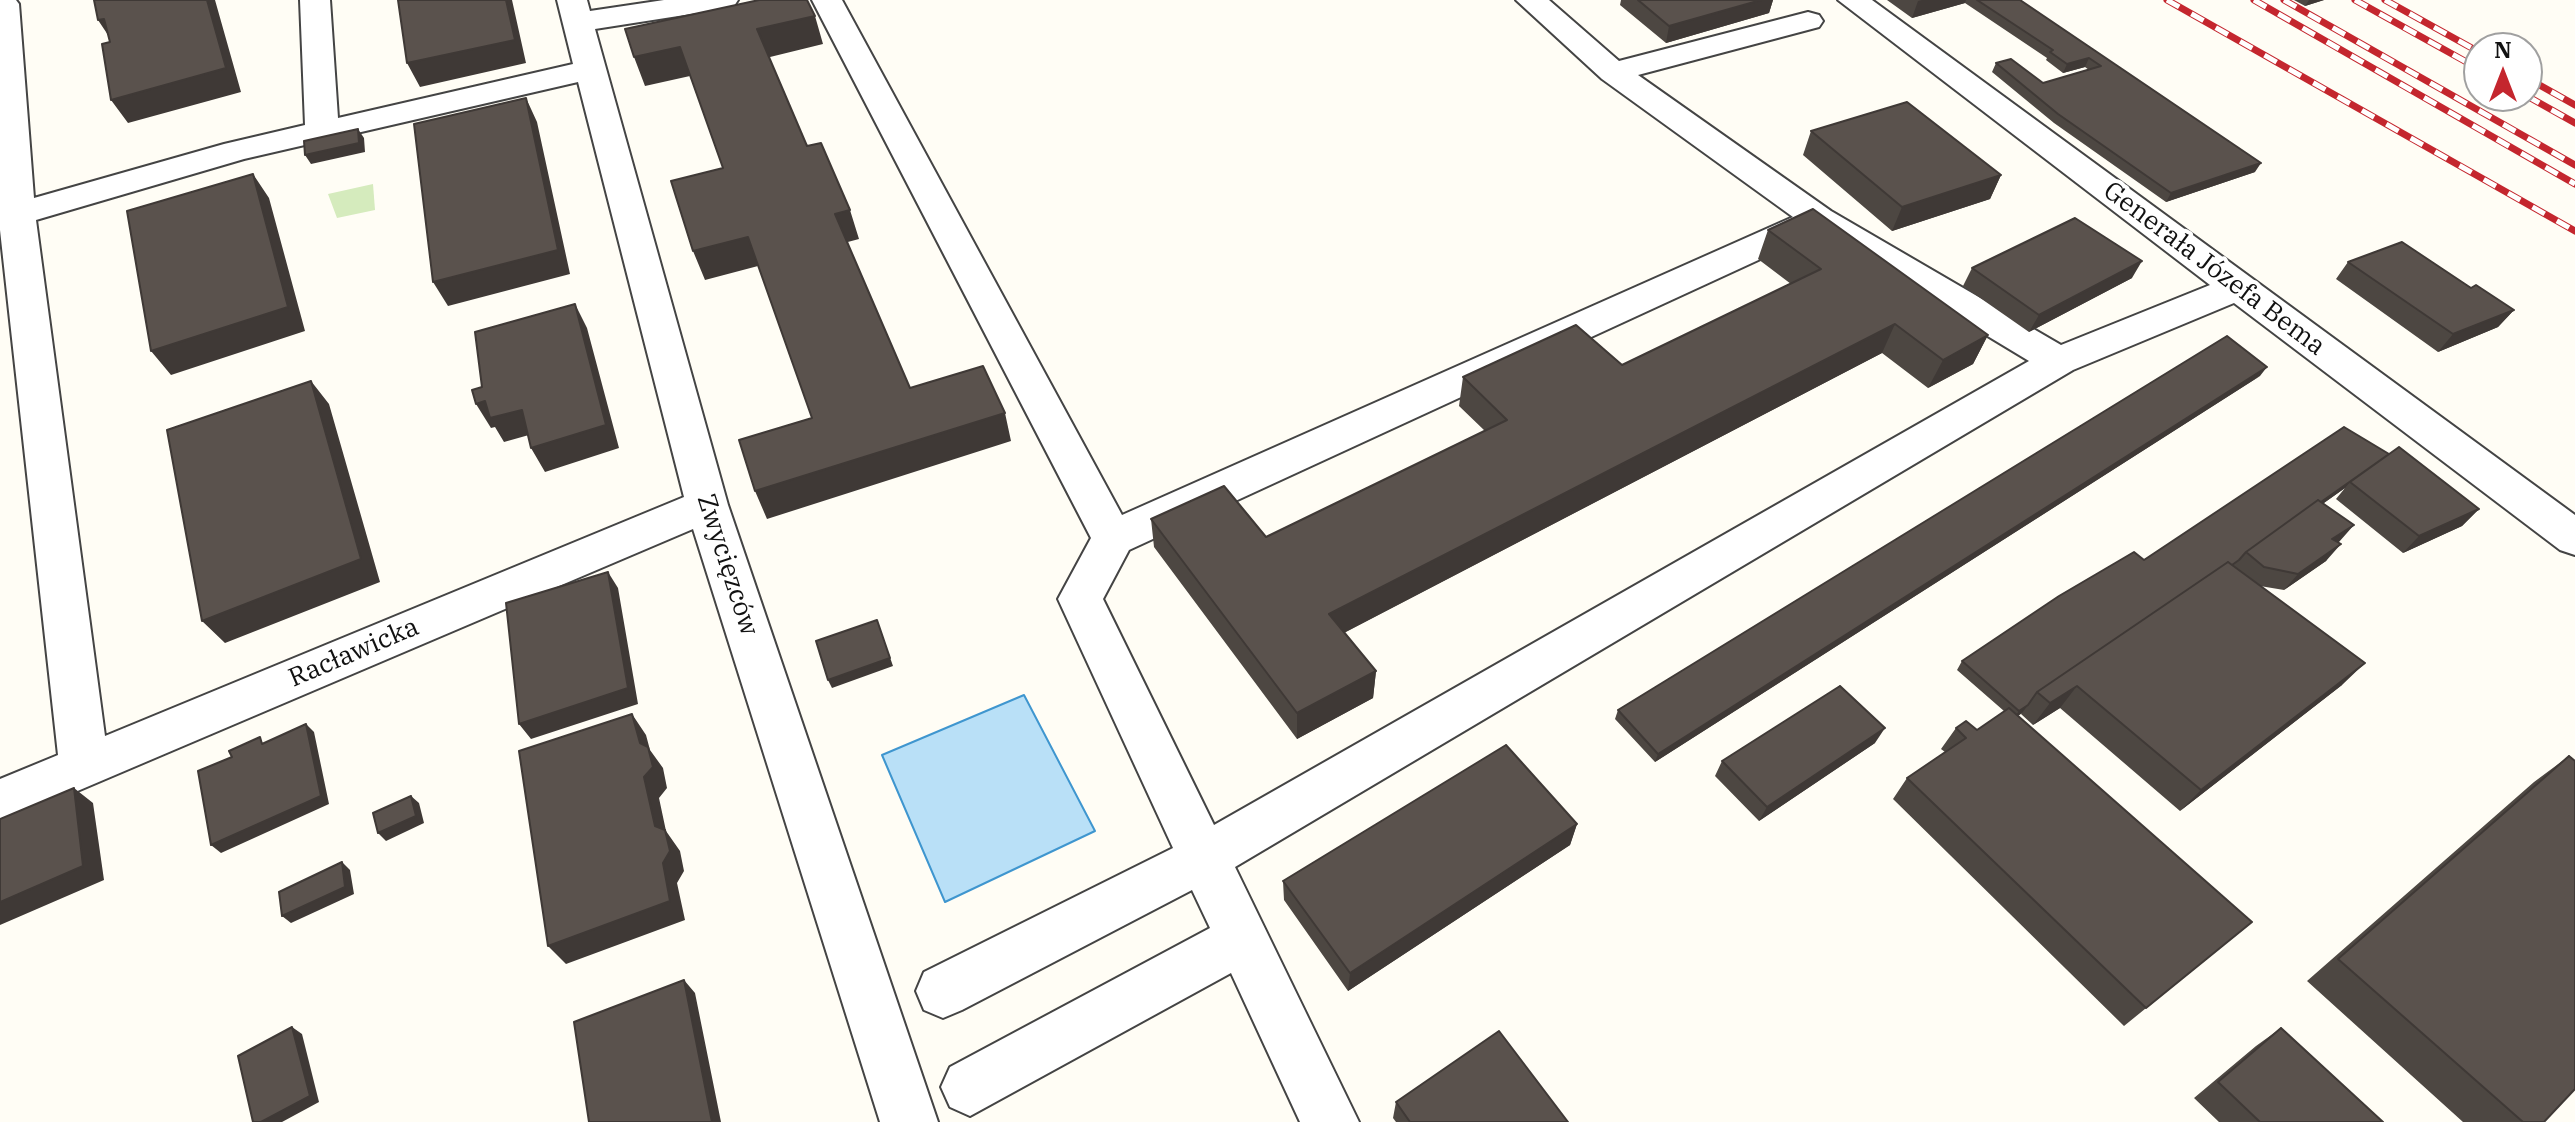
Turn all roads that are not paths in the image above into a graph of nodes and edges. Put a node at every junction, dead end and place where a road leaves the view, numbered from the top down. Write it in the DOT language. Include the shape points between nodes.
graph roads {
  1 [pos="315,0"];
  2 [pos="723,0"];
  3 [pos="827,0"];
  4 [pos="1531,0"];
  5 [pos="1853,0"];
  6 [pos="0,2"];
  7 [pos="575,11"];
  8 [pos="1808,21"];
  9 [pos="590,70"];
  10 [pos="1613,72"];
  11 [pos="322,132"];
  12 [pos="9,217"];
  13 [pos="1819,219"];
  14 [pos="12,276"];
  15 [pos="2238,287"];
  16 [pos="2059,361"];
  17 [pos="707,505"];
  18 [pos="1113,538"];
  19 [pos="2575,538"];
  20 [pos="84,766"];
  21 [pos="0,802"];
  22 [pos="1205,857"];
  23 [pos="1243,938"];
  24 [pos="943,991"];
  25 [pos="970,1087"];
  26 [pos="899,1118"];
  27 [pos="1330,1122"];
  1 -- 11 [label="street"];
  2 -- 7 [label="street"];
  3 -- 18 [label="street"];
  4 -- 10 [label="street"];
  5 -- 15 [label="street, Generała Józefa Bema"];
  6 -- 12 [label="street"];
  7 -- 9 [label="street, Zwycięzców"];
  8 -- 10 [label="street"];
  9 -- 11 [label="street"];
  9 -- 17 [label="street, Zwycięzców"];
  10 -- 13 [label="street"];
  11 -- 12 [label="street" via="236,151"];
  12 -- 14 [label="street"];
  13 -- 16 [label="street"];
  13 -- 18 [label="street"];
  14 -- 20 [label="street"];
  15 -- 16 [label="street"];
  15 -- 19 [label="street, Generała Józefa Bema"];
  16 -- 22 [label="street"];
  17 -- 20 [label="street, Racławicka"];
  17 -- 26 [label="street, Zwycięzców"];
  18 -- 22 [label="street" via="1080,599"];
  20 -- 21 [label="street, Racławicka"];
  22 -- 23 [label="street"];
  22 -- 24 [label="street"];
  23 -- 25 [label="street"];
  23 -- 27 [label="street"];
}
